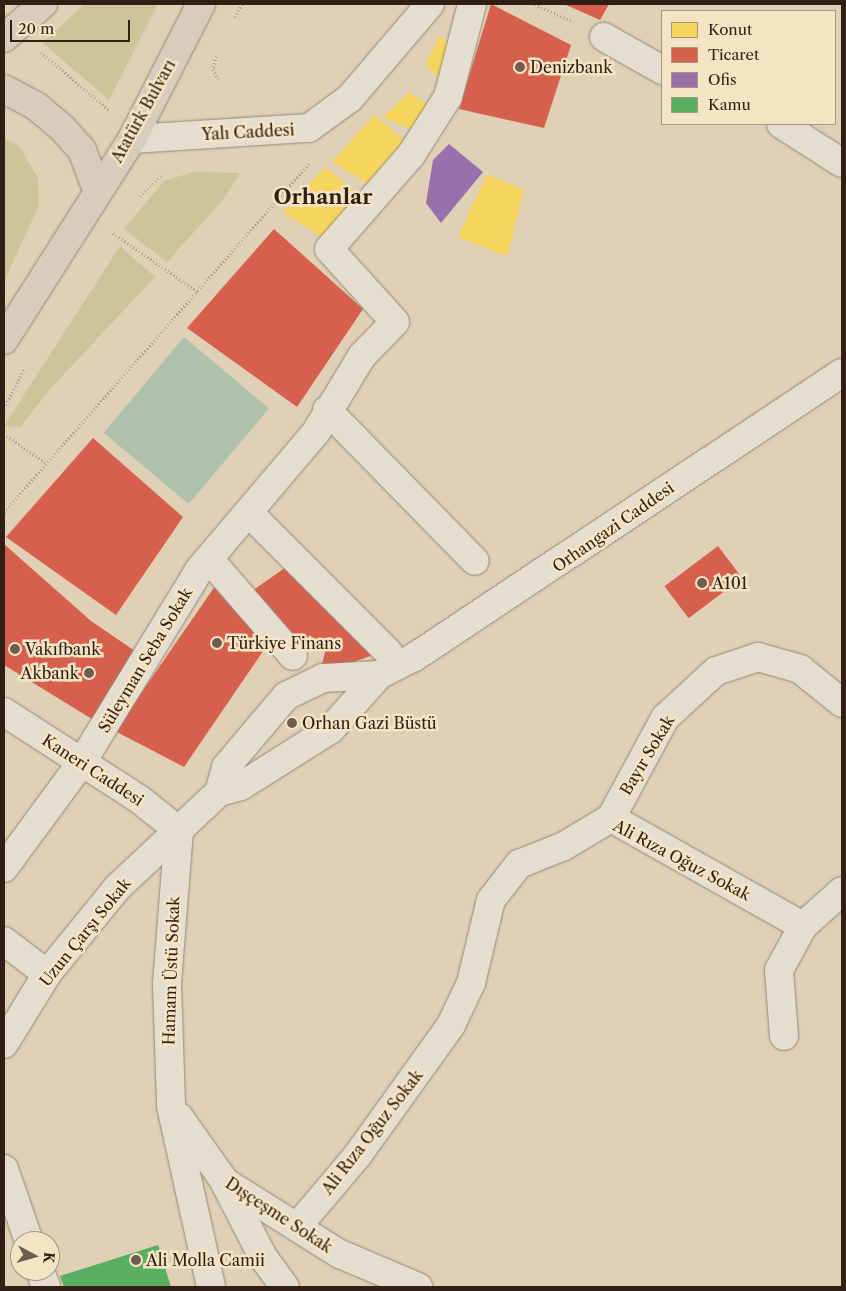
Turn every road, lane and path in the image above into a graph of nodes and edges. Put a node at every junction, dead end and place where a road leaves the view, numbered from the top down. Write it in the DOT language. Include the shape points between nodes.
graph roads {
  1 [pos="43,4"];
  2 [pos="201,4"];
  3 [pos="242,4"];
  4 [pos="430,4"];
  5 [pos="472,4"];
  6 [pos="535,4"];
  7 [pos="233,21"];
  8 [pos="604,37"];
  9 [pos="4,38"];
  10 [pos="220,48"];
  11 [pos="38,50"];
  12 [pos="661,69"];
  13 [pos="218,79"];
  14 [pos="4,89"];
  15 [pos="113,113"];
  16 [pos="783,125"];
  17 [pos="132,139"];
  18 [pos="316,155"];
  19 [pos="842,163"];
  20 [pos="171,169"];
  21 [pos="97,190"];
  22 [pos="134,202"];
  23 [pos="118,226"];
  24 [pos="113,233"];
  25 [pos="108,241"];
  26 [pos="198,292"];
  27 [pos="5,341"];
  28 [pos="30,360"];
  29 [pos="842,373"];
  30 [pos="4,408"];
  31 [pos="326,410"];
  32 [pos="4,434"];
  33 [pos="47,464"];
  34 [pos="4,512"];
  35 [pos="249,513"];
  36 [pos="209,559"];
  37 [pos="475,561"];
  38 [pos="293,656"];
  39 [pos="384,663"];
  40 [pos="842,703"];
  41 [pos="4,712"];
  42 [pos="82,762"];
  43 [pos="219,792"];
  44 [pos="611,818"];
  45 [pos="179,831"];
  46 [pos="4,868"];
  47 [pos="842,891"];
  48 [pos="804,926"];
  49 [pos="4,941"];
  50 [pos="47,974"];
  51 [pos="784,1036"];
  52 [pos="4,1044"];
  53 [pos="171,1106"];
  54 [pos="4,1168"];
  55 [pos="224,1182"];
  56 [pos="296,1227"];
  57 [pos="26,1231"];
  58 [pos="211,1287"];
  59 [pos="285,1287"];
  60 [pos="418,1287"];
  1 -- 9 [label="main road"];
  2 -- 17 [label="main road, Atatürk Bulvarı"];
  3 -- 7 [label="path"];
  4 -- 17 [label="street, Yalı Caddesi" via="350,98 309,128"];
  5 -- 31 [label="street, Süleyman Seba Sokak" via="448,96 411,154 329,249 395,322 362,356"];
  6 -- 8 [label="path"];
  8 -- 12 [label="street"];
  10 -- 13 [label="path" via="213,69"];
  11 -- 15 [label="path"];
  14 -- 21 [label="main road, Atatürk Bulvarı" via="36,106 63,129 82,150"];
  16 -- 19 [label="street"];
  17 -- 21 [label="main road, Atatürk Bulvarı"];
  18 -- 26 [label="path"];
  20 -- 22 [label="path"];
  21 -- 27 [label="main road, Atatürk Bulvarı"];
  23 -- 24 [label="path"];
  24 -- 25 [label="path"];
  24 -- 26 [label="path"];
  26 -- 33 [label="path"];
  28 -- 30 [label="path"];
  29 -- 39 [label="street, Orhangazi Caddesi" via="538,579 413,658"];
  31 -- 35 [label="street, Süleyman Seba Sokak" via="316,432"];
  31 -- 37 [label="street"];
  32 -- 33 [label="path"];
  33 -- 34 [label="path"];
  35 -- 36 [label="street, Süleyman Seba Sokak"];
  35 -- 39 [label="street"];
  36 -- 38 [label="street"];
  36 -- 42 [label="street, Süleyman Seba Sokak"];
  39 -- 43 [label="street, Orhangazi Caddesi" via="331,729 241,786"];
  39 -- 43 [label="street, Orhangazi Caddesi" via="323,678 286,696 226,767"];
  40 -- 44 [label="street, Bayır Sokak" via="800,669 758,656 716,671 665,718"];
  41 -- 42 [label="street, Kaneri Caddesi"];
  42 -- 45 [label="street, Kaneri Caddesi"];
  42 -- 46 [label="street, Süleyman Seba Sokak"];
  43 -- 45 [label="street, Orhangazi Caddesi"];
  44 -- 48 [label="street, Ali Rıza Oğuz Sokak"];
  44 -- 56 [label="street, Ali Rıza Oğuz Sokak" via="564,846 520,864 491,900 471,983 451,1025 357,1156"];
  45 -- 50 [label="street, Uzun Çarşı Sokak" via="118,886"];
  45 -- 53 [label="street, Hamam Üstü Sokak" via="167,983"];
  47 -- 48 [label="street"];
  48 -- 51 [label="street" via="779,970"];
  49 -- 50 [label="street"];
  50 -- 52 [label="street, Uzun Çarşı Sokak"];
  53 -- 55 [label="street, Dışçeşme Sokak"];
  53 -- 58 [label="street, Hamam Üstü Sokak"];
  54 -- 57 [label="street"];
  55 -- 56 [label="street, Dışçeşme Sokak"];
  55 -- 59 [label="street" via="263,1257"];
  56 -- 60 [label="street, Dışçeşme Sokak" via="340,1254"];
}
